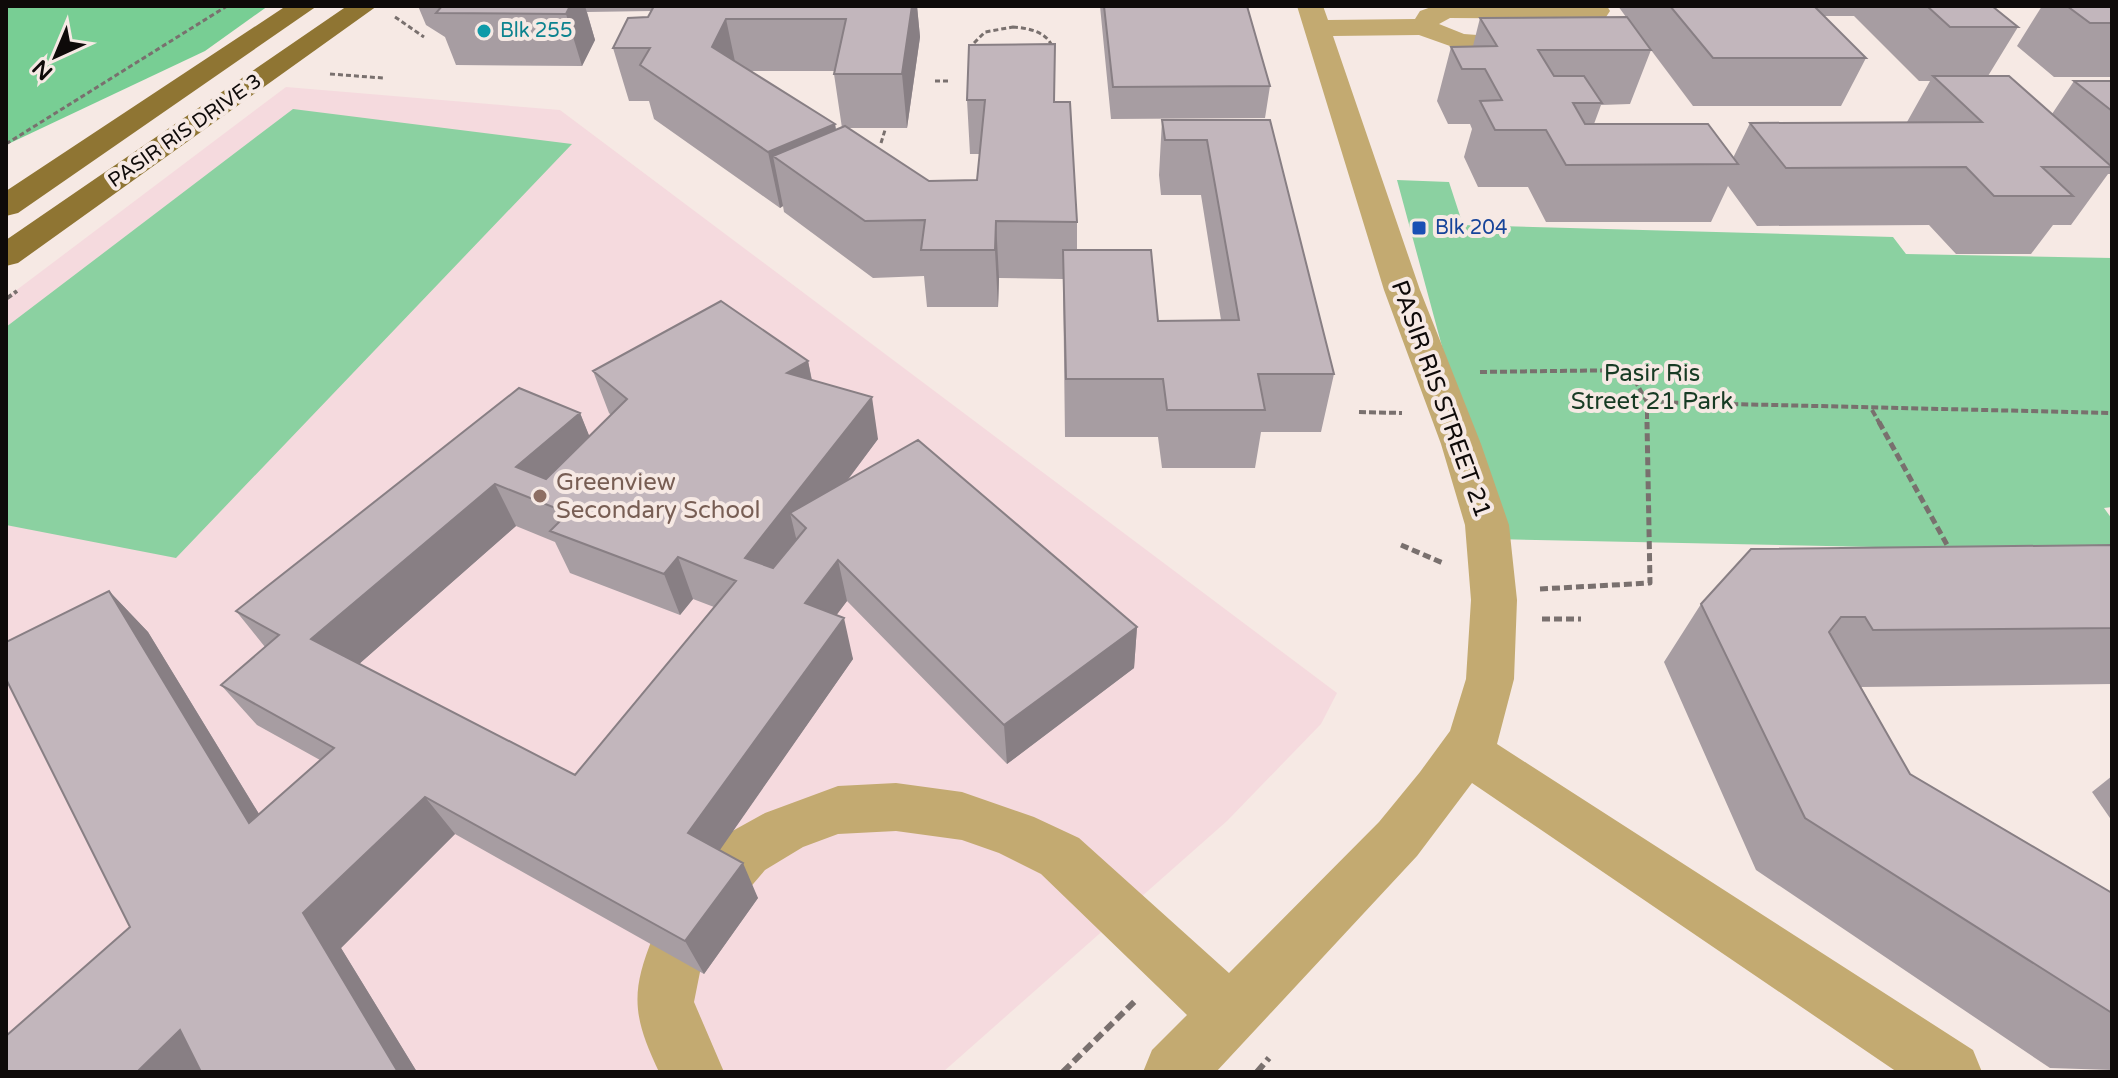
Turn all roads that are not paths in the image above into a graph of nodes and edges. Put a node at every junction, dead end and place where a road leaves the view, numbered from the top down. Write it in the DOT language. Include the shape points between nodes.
graph roads {
  1 [pos="304,6"];
  2 [pos="364,6"];
  3 [pos="1597,11"];
  4 [pos="1314,17"];
  5 [pos="1424,27"];
  6 [pos="1562,46"];
  7 [pos="6,206"];
  8 [pos="6,256"];
  9 [pos="1467,752"];
  10 [pos="722,879"];
  11 [pos="674,957"];
  12 [pos="1230,1014"];
  13 [pos="693,1072"];
  14 [pos="1174,1072"];
  15 [pos="1951,1072"];
  1 -- 7 [label="main road, PASIR RIS DRIVE 3"];
  2 -- 8 [label="main road, PASIR RIS DRIVE 3"];
  3 -- 5 [label="street" via="1447,10 1429,17"];
  4 -- 5 [label="street"];
  4 -- 9 [label="street, PASIR RIS STREET 21" via="1402,290 1487,525 1493,592 1490,679"];
  5 -- 6 [label="street" via="1468,44"];
  9 -- 12 [label="street, PASIR RIS STREET 21" via="1398,839"];
  9 -- 15 [label="street"];
  10 -- 12 [label="street" via="746,852 784,830 838,810 896,807 962,816 1060,856"];
  11 -- 13 [label="street" via="664,1002"];
  12 -- 14 [label="street, PASIR RIS STREET 21"];
}
